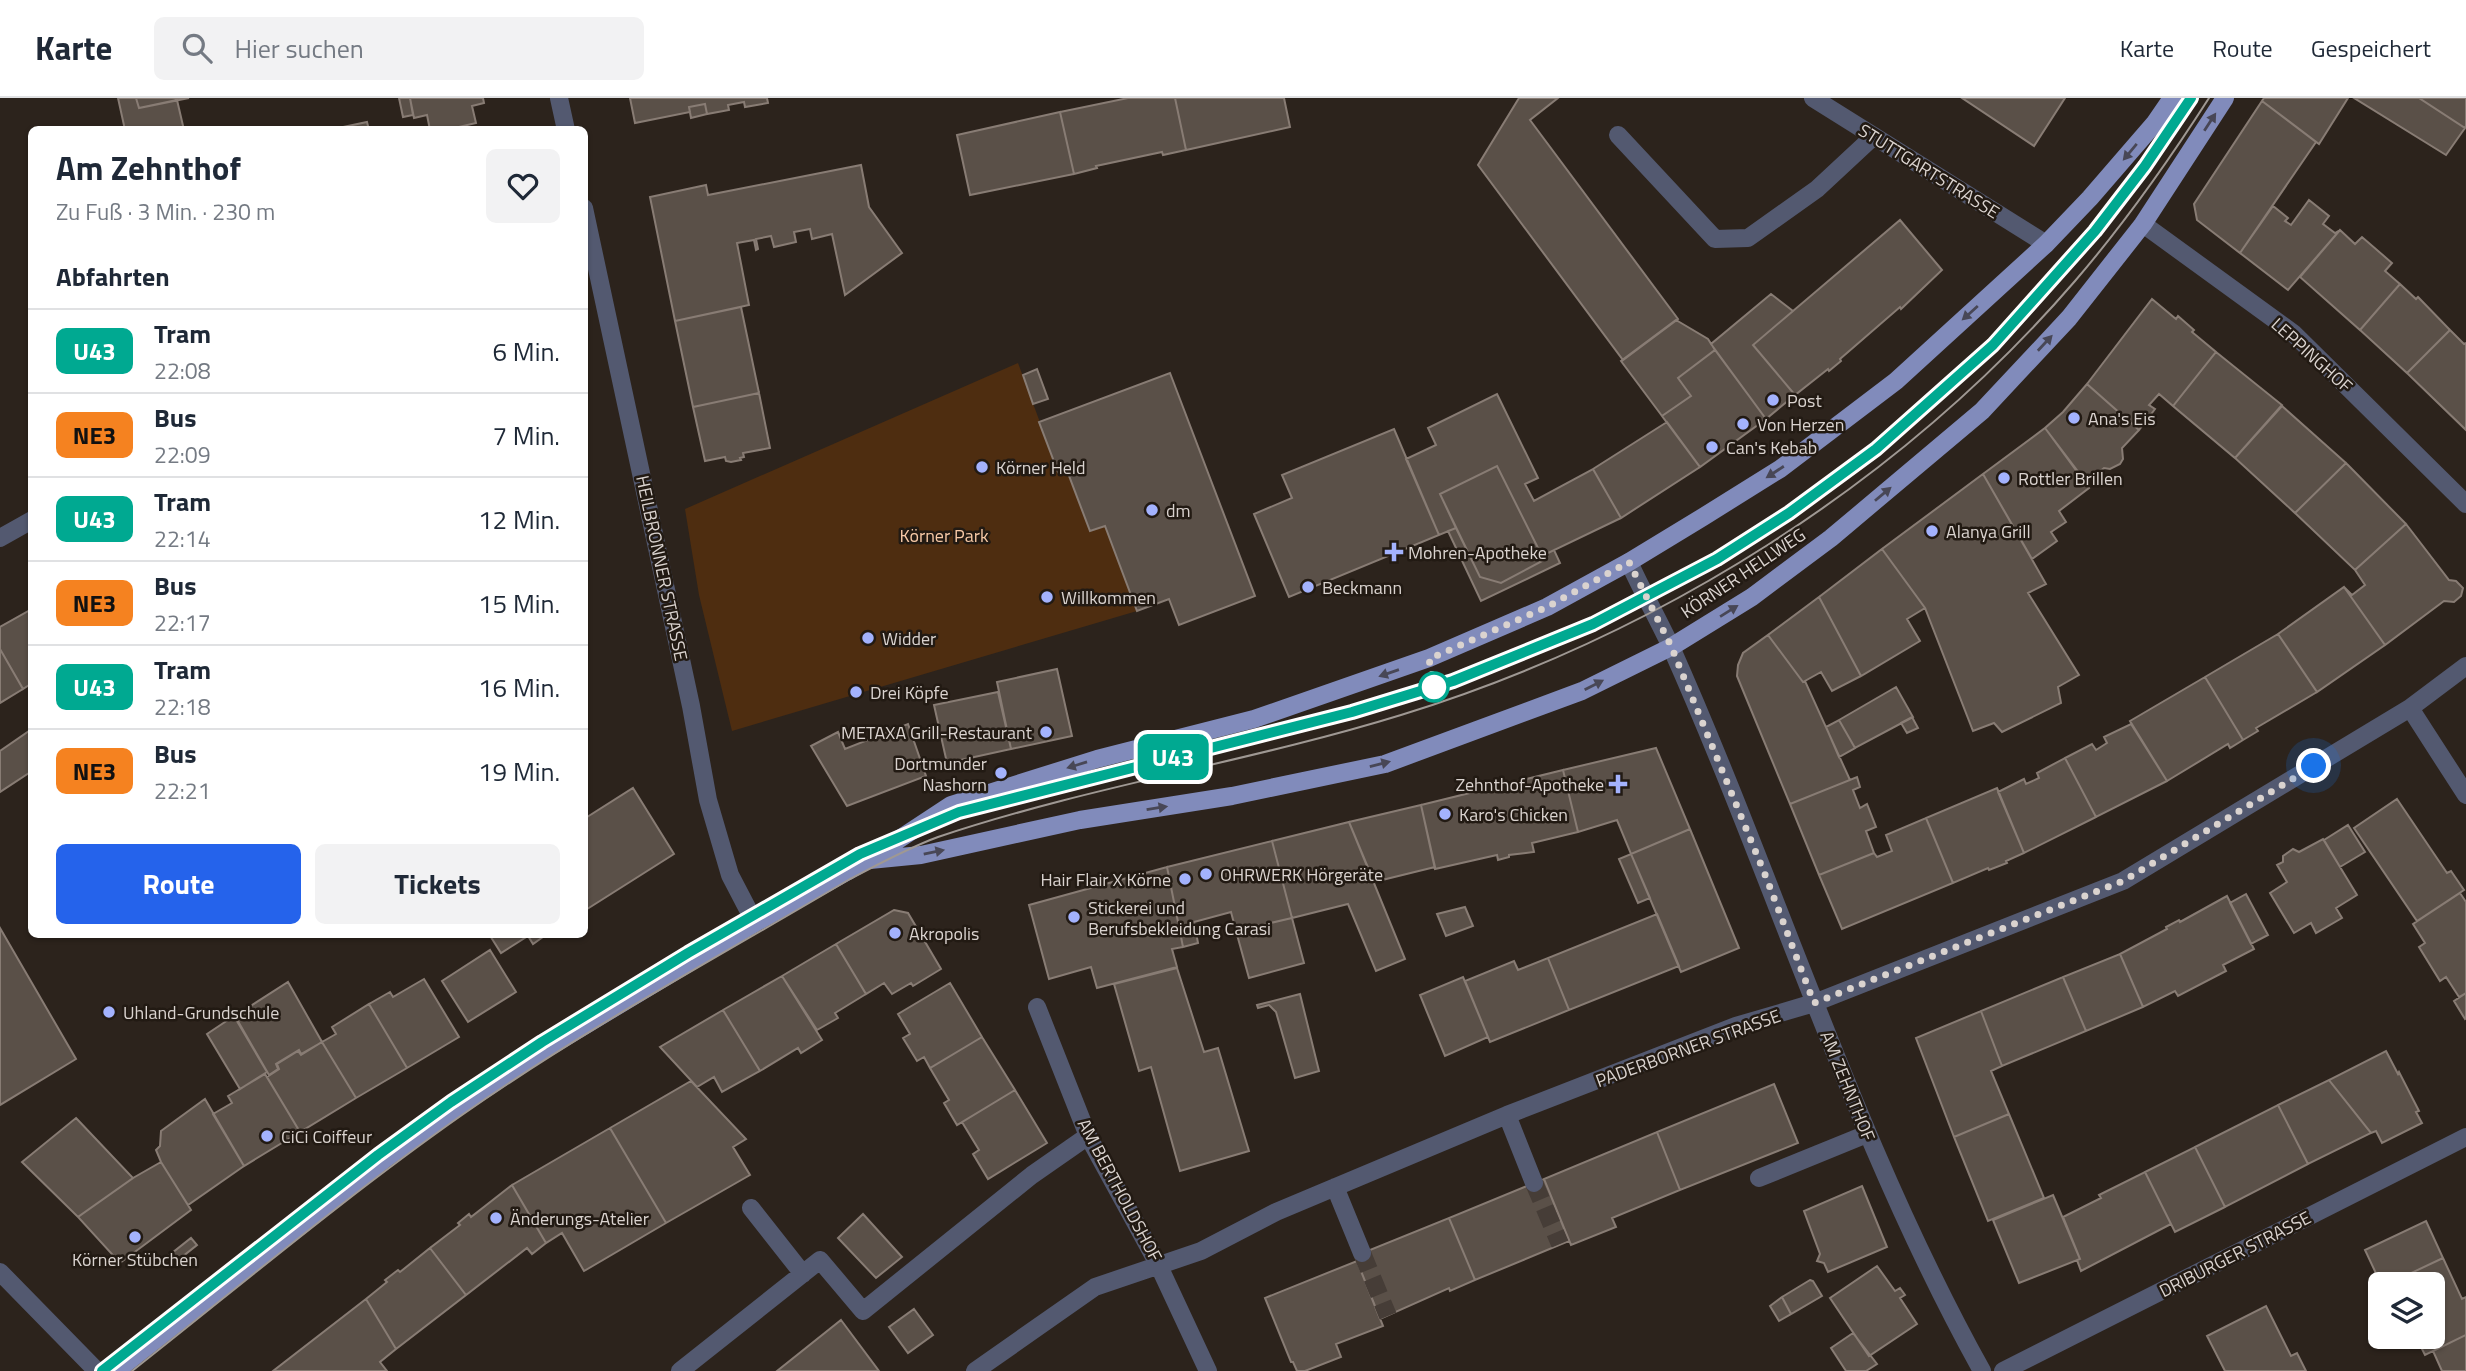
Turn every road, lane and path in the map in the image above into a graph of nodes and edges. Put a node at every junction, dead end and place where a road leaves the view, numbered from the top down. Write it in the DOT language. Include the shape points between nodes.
graph roads {
  1 [pos="559,98"];
  2 [pos="1813,98"];
  3 [pos="2172,98"];
  4 [pos="2225,98"];
  5 [pos="565,126"];
  6 [pos="1618,135"];
  7 [pos="1874,136"];
  8 [pos="2143,224"];
  9 [pos="2046,244"];
  10 [pos="590,254"];
  11 [pos="2466,503"];
  12 [pos="28,522"];
  13 [pos="0,538"];
  14 [pos="1629,562"];
  15 [pos="1671,646"];
  16 [pos="2466,666"];
  17 [pos="2410,708"];
  18 [pos="2466,795"];
  19 [pos="866,861"];
  20 [pos="754,923"];
  21 [pos="1814,1003"];
  22 [pos="1037,1007"];
  23 [pos="1507,1115"];
  24 [pos="1867,1134"];
  25 [pos="1088,1136"];
  26 [pos="2466,1137"];
  27 [pos="1759,1178"];
  28 [pos="1534,1183"];
  29 [pos="1335,1187"];
  30 [pos="751,1209"];
  31 [pos="1362,1253"];
  32 [pos="1158,1264"];
  33 [pos="0,1272"];
  34 [pos="803,1275"];
  35 [pos="97,1371"];
  36 [pos="116,1371"];
  37 [pos="680,1371"];
  38 [pos="975,1371"];
  39 [pos="1208,1371"];
  40 [pos="1982,1371"];
  41 [pos="2003,1371"];
  1 -- 5 [label="street"];
  2 -- 7 [label="street, STUTTGARTSTRASSE"];
  3 -- 9 [label="main road, KÖRNER HELLWEG, one-way"];
  8 -- 4 [label="main road, KÖRNER HELLWEG, one-way"];
  6 -- 7 [label="street" via="1715,239 1748,239 1817,189"];
  7 -- 9 [label="street, STUTTGARTSTRASSE"];
  8 -- 11 [label="street, LEPPINGHOF" via="2293,333"];
  15 -- 8 [label="main road, KÖRNER HELLWEG, one-way" via="1752,597 1831,538 1982,411 2068,318"];
  9 -- 14 [label="main road, KÖRNER HELLWEG, one-way" via="1896,381 1780,469"];
  10 -- 20 [label="street, HEILBRONNER STRASSE" via="708,800 730,875"];
  12 -- 13 [label="street"];
  14 -- 15 [label="street, AM ZEHNTHOF"];
  14 -- 19 [label="main road, KÖRNER HELLWEG, one-way" via="1547,607 1429,659 1254,719 1097,759 951,805"];
  19 -- 15 [label="main road, KÖRNER HELLWEG, one-way" via="921,855 1080,820 1232,796 1385,764 1582,691"];
  15 -- 21 [label="street, AM ZEHNTHOF"];
  16 -- 17 [label="street, PADERBORNER STRASSE"];
  17 -- 18 [label="street"];
  17 -- 21 [label="street, PADERBORNER STRASSE" via="2123,881"];
  19 -- 20 [label="main road, KÖRNER HELLWEG"];
  20 -- 36 [label="main road, KÖRNER HELLWEG" via="455,1109"];
  21 -- 23 [label="street, PADERBORNER STRASSE" via="1736,1026"];
  21 -- 24 [label="street, AM ZEHNTHOF"];
  22 -- 25 [label="street, AM BERTHOLDSHOF"];
  23 -- 28 [label="street"];
  23 -- 29 [label="street, PADERBORNER STRASSE"];
  24 -- 27 [label="street"];
  24 -- 40 [label="street, AM ZEHNTHOF" via="1948,1309"];
  25 -- 32 [label="street, AM BERTHOLDSHOF"];
  25 -- 34 [label="street" via="1032,1175 863,1311 820,1260"];
  26 -- 41 [label="street, DRIBURGER STRASSE"];
  29 -- 31 [label="street"];
  29 -- 32 [label="street, PADERBORNER STRASSE" via="1200,1251"];
  30 -- 34 [label="street"];
  32 -- 38 [label="street, PADERBORNER STRASSE" via="1095,1287"];
  32 -- 39 [label="street, AM BERTHOLDSHOF"];
  33 -- 35 [label="street"];
  34 -- 37 [label="street"];
}
